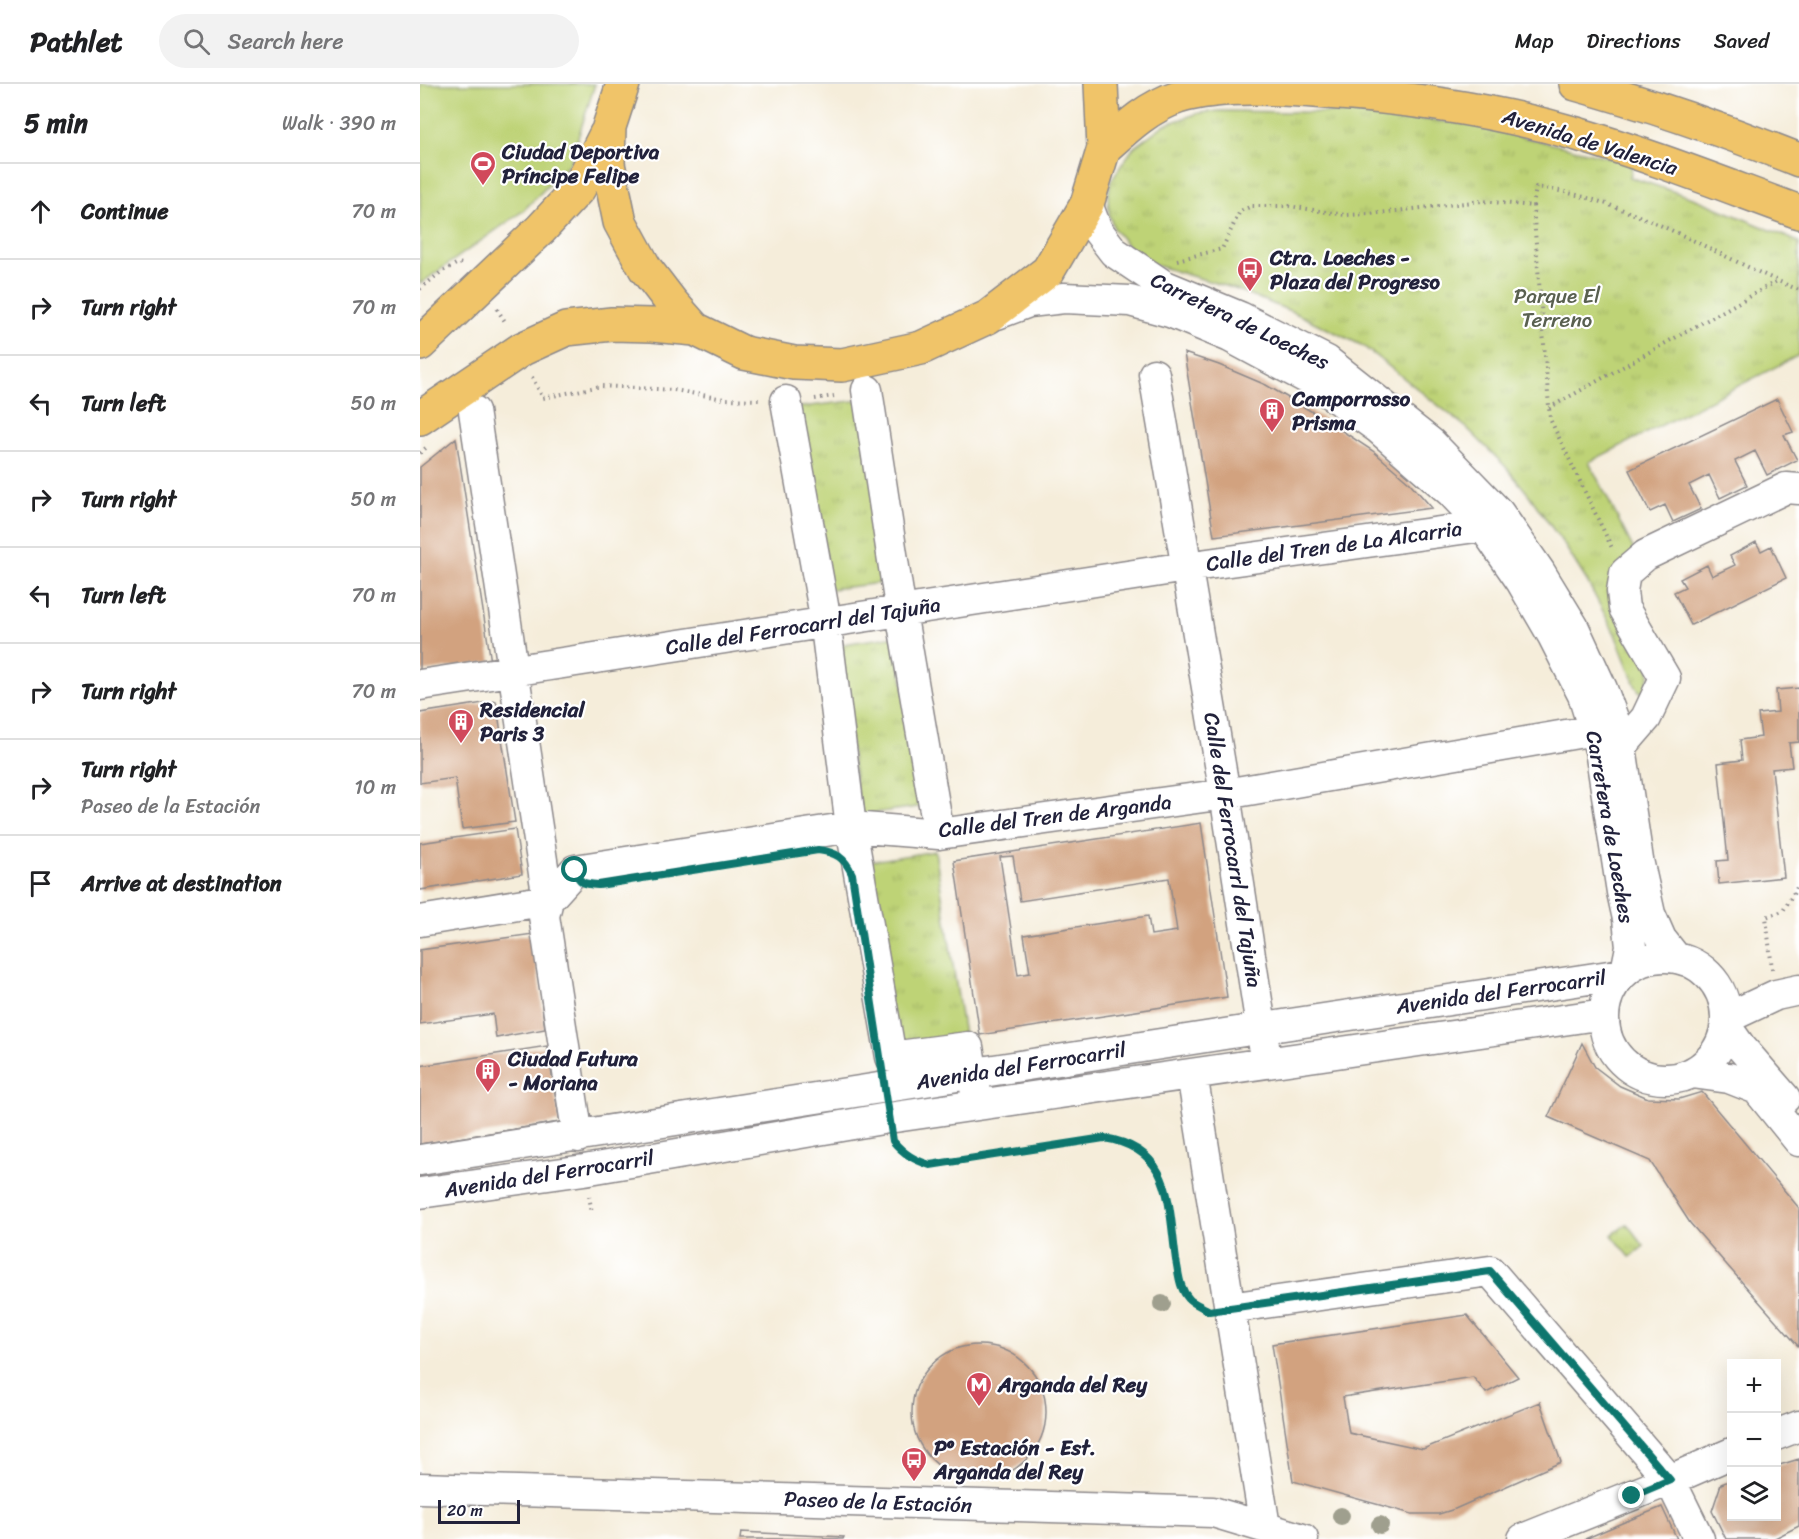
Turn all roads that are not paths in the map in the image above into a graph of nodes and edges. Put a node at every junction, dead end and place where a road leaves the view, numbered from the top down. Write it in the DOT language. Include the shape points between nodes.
graph roads {
  1 [pos="623,84"];
  2 [pos="1101,84"];
  3 [pos="1576,84"];
  4 [pos="609,127"];
  5 [pos="1104,148"];
  6 [pos="1799,160"];
  7 [pos="1087,204"];
  8 [pos="1799,212"];
  9 [pos="988,317"];
  10 [pos="695,330"];
  11 [pos="420,344"];
  12 [pos="1154,374"];
  13 [pos="867,390"];
  14 [pos="786,401"];
  15 [pos="474,411"];
  16 [pos="420,418"];
  17 [pos="1799,489"];
  18 [pos="1483,526"];
  19 [pos="1185,561"];
  20 [pos="901,611"];
  21 [pos="826,622"];
  22 [pos="514,670"];
  23 [pos="420,685"];
  24 [pos="1595,730"];
  25 [pos="1621,747"];
  26 [pos="1225,794"];
  27 [pos="852,827"];
  28 [pos="939,834"];
  29 [pos="548,900"];
  30 [pos="420,921"];
  31 [pos="1676,958"];
  32 [pos="1624,973"];
  33 [pos="1787,992"];
  34 [pos="1604,1014"];
  35 [pos="1726,1022"];
  36 [pos="1261,1028"];
  37 [pos="1267,1063"];
  38 [pos="1692,1073"];
  39 [pos="973,1074"];
  40 [pos="1192,1074"];
  41 [pos="978,1105"];
  42 [pos="1799,1114"];
  43 [pos="578,1137"];
  44 [pos="1799,1141"];
  45 [pos="420,1160"];
  46 [pos="420,1193"];
  47 [pos="1229,1308"];
  48 [pos="1799,1426"];
  49 [pos="1781,1433"];
  50 [pos="1727,1455"];
  51 [pos="1670,1480"];
  52 [pos="435,1488"];
  53 [pos="420,1500"];
  54 [pos="1265,1527"];
  55 [pos="1303,1539"];
  56 [pos="1523,1539"];
  57 [pos="1699,1539"];
  1 -- 4 [label="highway"];
  2 -- 5 [label="highway"];
  3 -- 6 [label="highway" via="1721,129"];
  4 -- 10 [label="highway" via="608,164 620,222 645,268"];
  4 -- 11 [label="highway" via="579,188 542,229"];
  5 -- 7 [label="highway"];
  5 -- 8 [label="highway, Avenida de Valencia" via="1155,107 1203,92 1306,90 1377,96 1489,112 1575,133"];
  7 -- 9 [label="highway" via="1048,271"];
  7 -- 25 [label="street, Carretera de Loeches" via="1097,230 1114,252 1163,285 1240,317 1327,361 1431,443 1467,478 1499,513 1573,626 1602,689"];
  9 -- 10 [label="highway" via="921,348 842,365 794,363 744,353"];
  9 -- 18 [label="street, Carretera de Loeches" via="1029,302 1064,298 1130,301 1210,328 1314,382 1378,428 1451,492"];
  10 -- 16 [label="highway" via="612,324 566,330 522,349"];
  12 -- 19 [label="street"];
  13 -- 20 [label="street"];
  14 -- 21 [label="street"];
  15 -- 22 [label="street"];
  17 -- 25 [label="street" via="1786,488 1646,555 1625,573 1624,608 1665,678 1646,718"];
  18 -- 19 [label="street, Calle del Tren de La Alcarria"];
  18 -- 24 [label="street, Carretera de Loeches" via="1553,636"];
  19 -- 20 [label="street, Calle del Ferrocarrl del Tajuña"];
  19 -- 26 [label="street, Calle del Ferrocarrl del Tajuña"];
  20 -- 21 [label="street, Calle del Ferrocarrl del Tajuña"];
  20 -- 28 [label="street"];
  21 -- 22 [label="street, Calle del Ferrocarrl del Tajuña"];
  21 -- 27 [label="street"];
  22 -- 23 [label="street, Calle del Ferrocarrl del Tajuña"];
  22 -- 29 [label="street"];
  24 -- 26 [label="street, Calle del Tren de Arganda"];
  24 -- 32 [label="street, Carretera de Loeches" via="1628,919 1631,947"];
  25 -- 31 [label="street, Carretera de Loeches" via="1643,888 1661,939"];
  26 -- 28 [label="street, Calle del Tren de Arganda"];
  26 -- 36 [label="street, Calle del Ferrocarrl del Tajuña"];
  27 -- 28 [label="street, Calle del Tren de Arganda"];
  27 -- 29 [label="street, Calle del Tren de Arganda" via="575,870"];
  27 -- 39 [label="street" via="891,1057 968,1047"];
  29 -- 30 [label="street"];
  29 -- 43 [label="street" via="544,916"];
  31 -- 32 [label="street" via="1658,957"];
  31 -- 35 [label="street" via="1696,965 1712,979 1723,997"];
  32 -- 34 [label="street" via="1613,986"];
  32 -- 36 [label="street, Avenida del Ferrocarril"];
  33 -- 35 [label="street"];
  34 -- 37 [label="street, Avenida del Ferrocarril"];
  34 -- 38 [label="street" via="1606,1035 1616,1054 1631,1069 1651,1078 1672,1079"];
  35 -- 38 [label="street" via="1720,1045 1709,1061"];
  35 -- 42 [label="street" via="1740,1046"];
  36 -- 37 [label="street, Calle del Ferrocarrl del Tajuña"];
  36 -- 39 [label="street, Avenida del Ferrocarril"];
  37 -- 40 [label="street, Avenida del Ferrocarril"];
  38 -- 44 [label="street" via="1729,1078 1757,1089"];
  39 -- 41 [label="street"];
  39 -- 43 [label="street, Avenida del Ferrocarril"];
  40 -- 41 [label="street, Avenida del Ferrocarril"];
  40 -- 47 [label="street"];
  41 -- 46 [label="street, Avenida del Ferrocarril"];
  43 -- 45 [label="street, Avenida del Ferrocarril"];
  47 -- 51 [label="street" via="1490,1271"];
  47 -- 54 [label="street"];
  48 -- 49 [label="street"];
  50 -- 51 [label="street"];
  51 -- 56 [label="street"];
  51 -- 57 [label="street"];
  52 -- 53 [label="street, Paseo de la Estación"];
  52 -- 54 [label="street, Paseo de la Estación" via="1213,1512"];
  54 -- 55 [label="street, Paseo de la Estación"];
}
